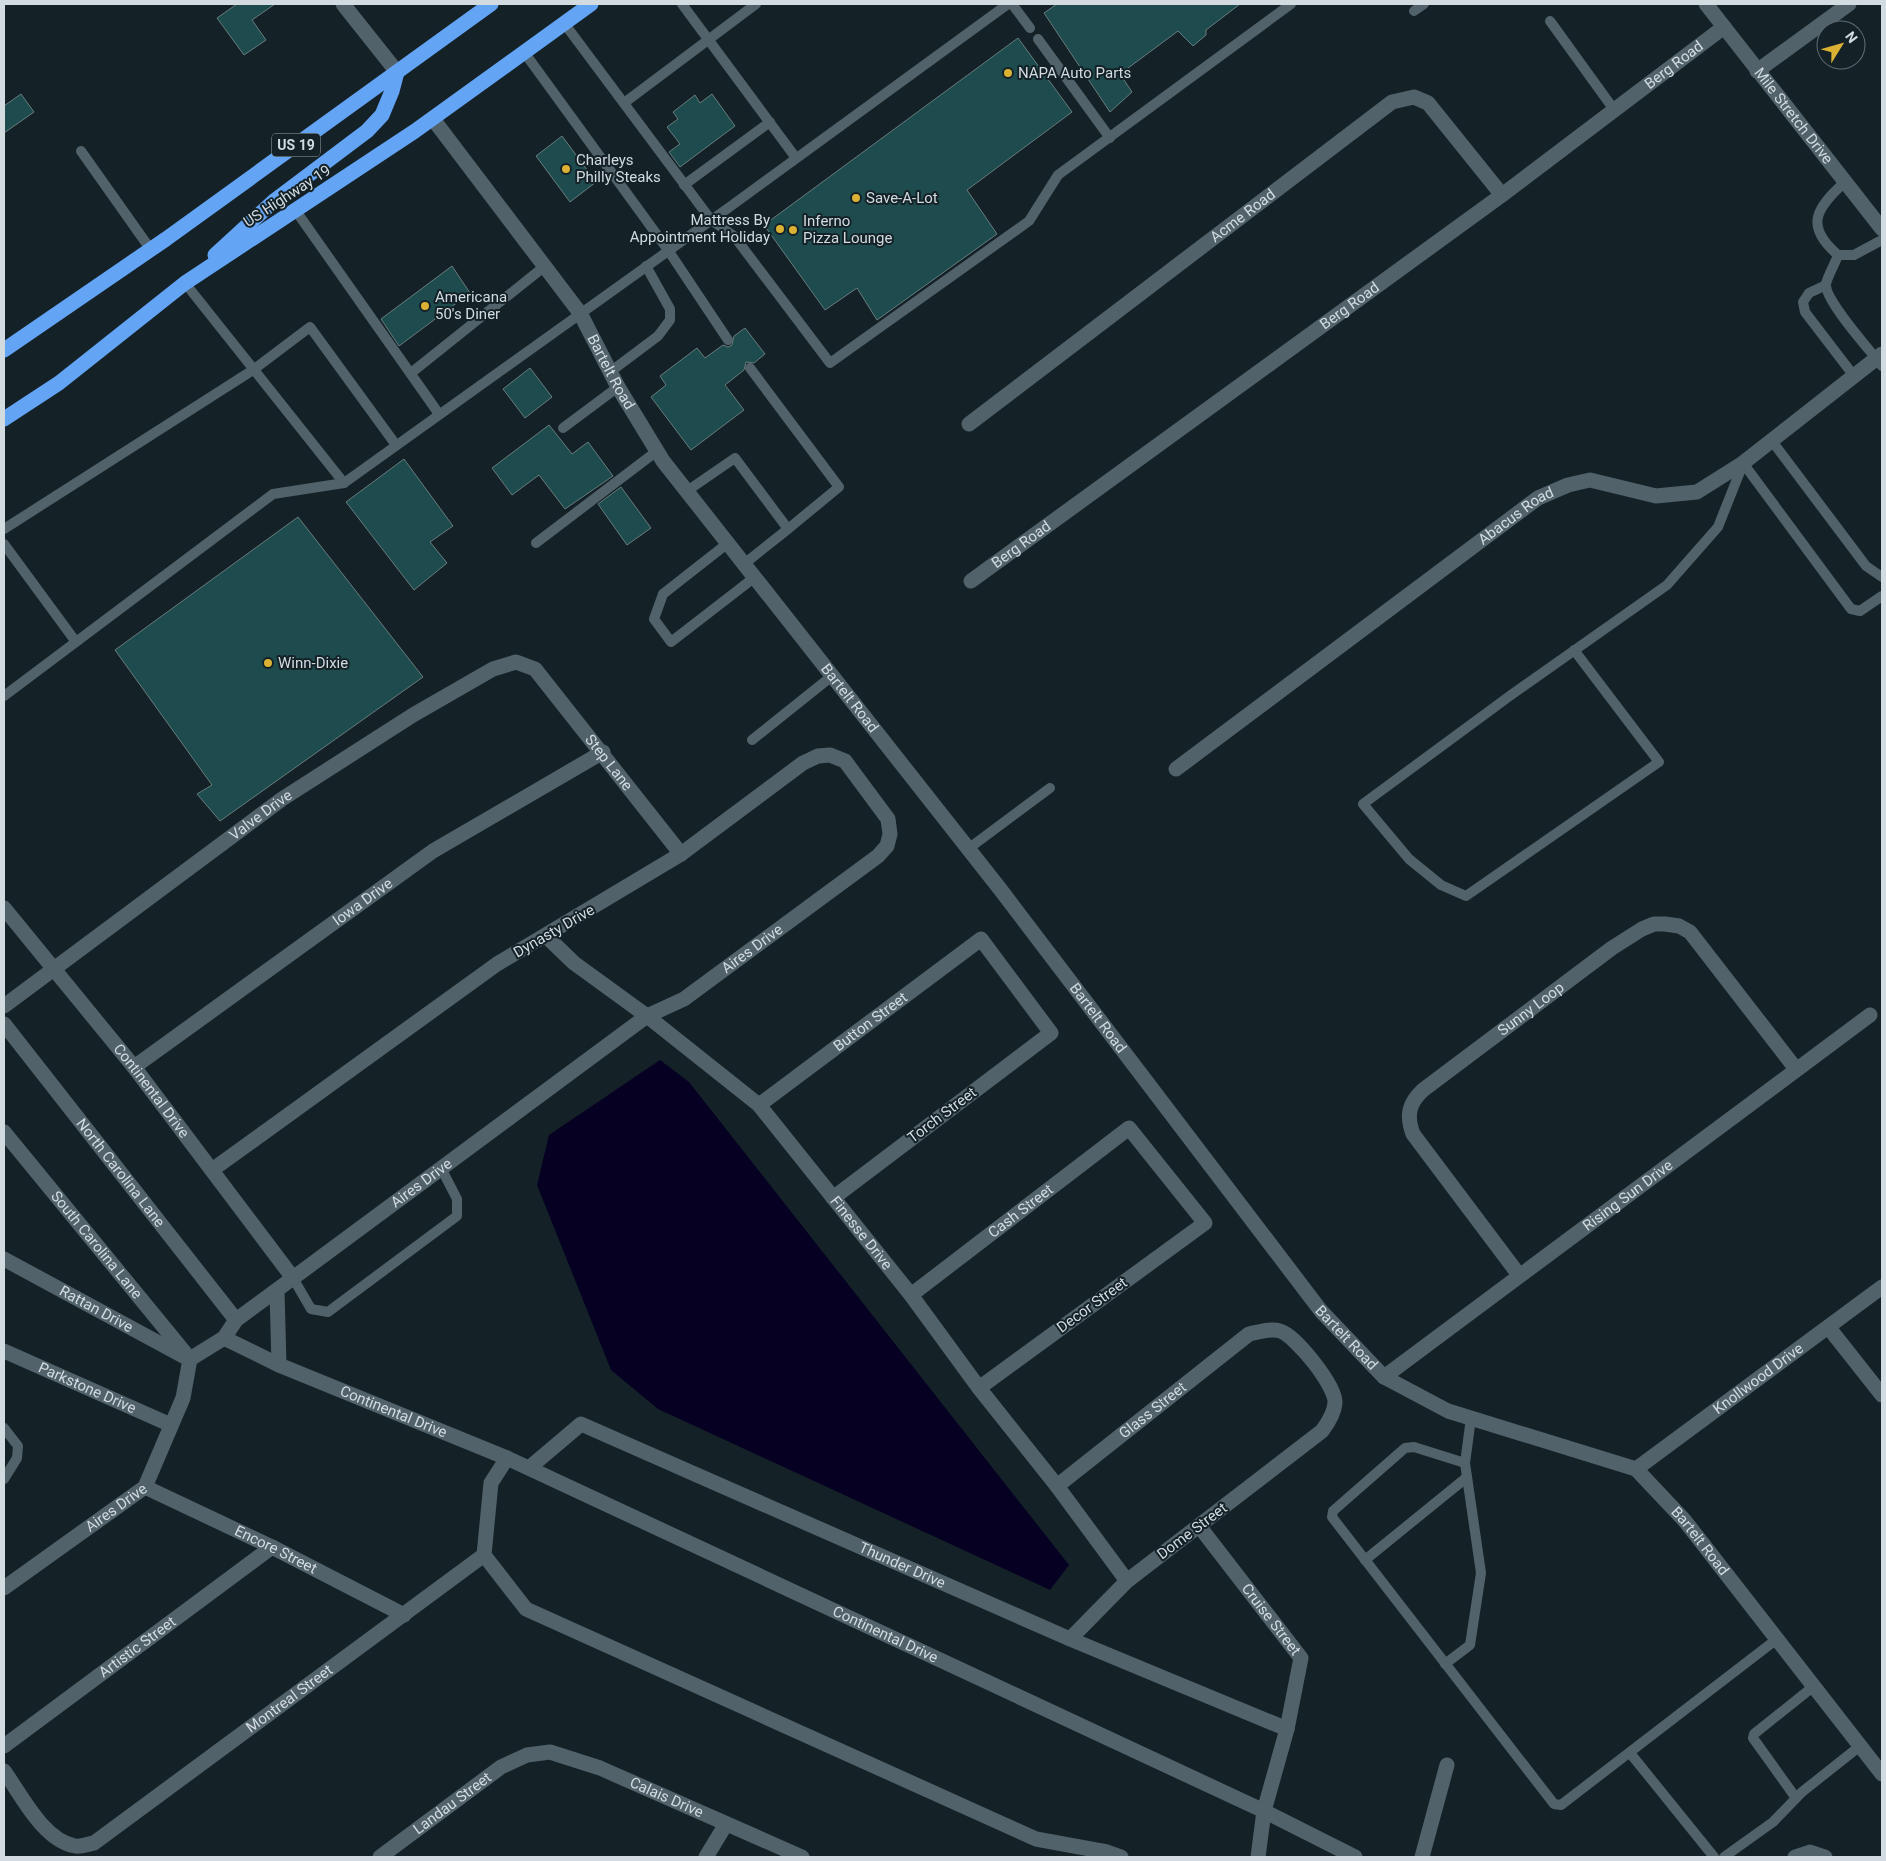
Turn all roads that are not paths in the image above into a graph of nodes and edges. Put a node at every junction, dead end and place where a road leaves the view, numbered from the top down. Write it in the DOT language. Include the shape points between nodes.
graph roads {
  1 [pos="343,4"];
  2 [pos="491,4"];
  3 [pos="591,4"];
  4 [pos="682,4"];
  5 [pos="756,4"];
  6 [pos="1010,4"];
  7 [pos="1291,4"];
  8 [pos="1424,4"];
  9 [pos="1706,4"];
  10 [pos="1849,4"];
  11 [pos="1414,11"];
  12 [pos="1550,21"];
  13 [pos="564,23"];
  14 [pos="1724,27"];
  15 [pos="1030,28"];
  16 [pos="708,39"];
  17 [pos="1038,40"];
  18 [pos="524,52"];
  19 [pos="1757,70"];
  20 [pos="397,72"];
  21 [pos="624,103"];
  22 [pos="1615,111"];
  23 [pos="433,118"];
  24 [pos="770,122"];
  25 [pos="1110,138"];
  26 [pos="80,151"];
  27 [pos="796,158"];
  28 [pos="1845,182"];
  29 [pos="684,185"];
  30 [pos="1502,195"];
  31 [pos="296,211"];
  32 [pos="711,220"];
  33 [pos="1882,229"];
  34 [pos="1882,240"];
  35 [pos="151,250"];
  36 [pos="668,250"];
  37 [pos="1838,256"];
  38 [pos="545,266"];
  39 [pos="646,266"];
  40 [pos="185,283"];
  41 [pos="1826,285"];
  42 [pos="580,313"];
  43 [pos="728,340"];
  44 [pos="4,350"];
  45 [pos="1880,360"];
  46 [pos="750,368"];
  47 [pos="253,370"];
  48 [pos="610,372"];
  49 [pos="411,373"];
  50 [pos="1854,376"];
  51 [pos="618,387"];
  52 [pos="439,414"];
  53 [pos="4,419"];
  54 [pos="969,424"];
  55 [pos="563,428"];
  56 [pos="1772,440"];
  57 [pos="396,446"];
  58 [pos="658,451"];
  59 [pos="1743,463"];
  60 [pos="344,483"];
  61 [pos="687,491"];
  62 [pos="4,529"];
  63 [pos="788,529"];
  64 [pos="536,543"];
  65 [pos="728,543"];
  66 [pos="4,544"];
  67 [pos="744,564"];
  68 [pos="755,577"];
  69 [pos="1882,577"];
  70 [pos="971,581"];
  71 [pos="1882,596"];
  72 [pos="76,642"];
  73 [pos="1574,650"];
  74 [pos="536,669"];
  75 [pos="832,676"];
  76 [pos="4,696"];
  77 [pos="752,740"];
  78 [pos="603,752"];
  79 [pos="1176,770"];
  80 [pos="1050,788"];
  81 [pos="888,818"];
  82 [pos="968,849"];
  83 [pos="681,854"];
  84 [pos="4,908"];
  85 [pos="546,936"];
  86 [pos="52,968"];
  87 [pos="4,1006"];
  88 [pos="1870,1015"];
  89 [pos="647,1016"];
  90 [pos="4,1024"];
  91 [pos="1051,1033"];
  92 [pos="134,1067"];
  93 [pos="1796,1070"];
  94 [pos="759,1105"];
  95 [pos="4,1132"];
  96 [pos="441,1168"];
  97 [pos="212,1170"];
  98 [pos="833,1198"];
  99 [pos="1206,1223"];
  100 [pos="4,1259"];
  101 [pos="1519,1275"];
  102 [pos="293,1278"];
  103 [pos="1882,1287"];
  104 [pos="277,1291"];
  105 [pos="911,1295"];
  106 [pos="236,1320"];
  107 [pos="1829,1328"];
  108 [pos="224,1338"];
  109 [pos="4,1351"];
  110 [pos="190,1360"];
  111 [pos="279,1365"];
  112 [pos="1384,1376"];
  113 [pos="979,1388"];
  114 [pos="1882,1395"];
  115 [pos="1471,1418"];
  116 [pos="171,1425"];
  117 [pos="4,1428"];
  118 [pos="1322,1431"];
  119 [pos="508,1458"];
  120 [pos="1465,1463"];
  121 [pos="528,1468"];
  122 [pos="1636,1469"];
  123 [pos="1466,1478"];
  124 [pos="4,1479"];
  125 [pos="1057,1486"];
  126 [pos="145,1487"];
  127 [pos="1199,1526"];
  128 [pos="272,1546"];
  129 [pos="484,1555"];
  130 [pos="1365,1560"];
  131 [pos="1127,1581"];
  132 [pos="4,1588"];
  133 [pos="404,1615"];
  134 [pos="1070,1639"];
  135 [pos="1777,1639"];
  136 [pos="1446,1664"];
  137 [pos="1814,1686"];
  138 [pos="1287,1730"];
  139 [pos="4,1746"];
  140 [pos="1860,1746"];
  141 [pos="1630,1753"];
  142 [pos="527,1755"];
  143 [pos="1447,1765"];
  144 [pos="4,1771"];
  145 [pos="1882,1774"];
  146 [pos="1796,1798"];
  147 [pos="1264,1811"];
  148 [pos="726,1824"];
  149 [pos="1824,1856"];
  150 [pos="380,1857"];
  151 [pos="706,1857"];
  152 [pos="802,1857"];
  153 [pos="1121,1857"];
  154 [pos="1258,1857"];
  155 [pos="1355,1857"];
  156 [pos="1422,1857"];
  157 [pos="1714,1857"];
  158 [pos="1724,1857"];
  159 [pos="1795,1857"];
  1 -- 20 [label="street"];
  2 -- 20 [label="highway, US 19"];
  3 -- 13 [label="highway, US Highway 19"];
  4 -- 16 [label="lane"];
  5 -- 16 [label="lane"];
  6 -- 15 [label="lane"];
  6 -- 27 [label="lane"];
  7 -- 25 [label="lane"];
  8 -- 11 [label="lane"];
  9 -- 14 [label="street, Mile Stretch Drive"];
  10 -- 19 [label="street"];
  12 -- 22 [label="lane"];
  13 -- 18 [label="highway, US Highway 19"];
  13 -- 21 [label="lane"];
  14 -- 19 [label="street, Mile Stretch Drive"];
  14 -- 22 [label="street, Berg Road"];
  16 -- 21 [label="lane"];
  16 -- 24 [label="lane"];
  17 -- 25 [label="lane"];
  18 -- 23 [label="highway, US Highway 19"];
  18 -- 36 [label="lane"];
  19 -- 28 [label="street, Mile Stretch Drive"];
  20 -- 35 [label="highway, US 19"];
  20 -- 40 [label="highway" via="382,115 367,131 274,201"];
  21 -- 29 [label="lane"];
  22 -- 30 [label="street, Berg Road"];
  23 -- 31 [label="highway, US Highway 19"];
  23 -- 38 [label="street, Bartelt Road"];
  24 -- 27 [label="lane"];
  24 -- 29 [label="lane"];
  25 -- 32 [label="lane" via="1058,176 1029,221 830,363 734,236"];
  26 -- 35 [label="lane"];
  27 -- 32 [label="lane"];
  28 -- 33 [label="street, Mile Stretch Drive"];
  28 -- 37 [label="lane" via="1827,198 1817,214 1816,230"];
  29 -- 32 [label="lane"];
  30 -- 54 [label="street, Acme Road" via="1428,103 1414,97 1392,102"];
  30 -- 70 [label="street, Berg Road"];
  31 -- 40 [label="highway, US Highway 19"];
  31 -- 49 [label="lane"];
  32 -- 36 [label="lane"];
  34 -- 37 [label="lane" via="1854,255"];
  35 -- 44 [label="highway, US 19"];
  36 -- 39 [label="lane"];
  36 -- 43 [label="lane"];
  37 -- 41 [label="lane"];
  38 -- 42 [label="street, Bartelt Road"];
  38 -- 49 [label="lane"];
  39 -- 42 [label="lane"];
  39 -- 48 [label="lane" via="670,309 670,320 658,336"];
  40 -- 47 [label="lane"];
  40 -- 53 [label="highway, US Highway 19" via="59,383"];
  41 -- 45 [label="lane" via="1836,308"];
  41 -- 50 [label="lane" via="1809,294 1803,302 1805,312"];
  42 -- 48 [label="street, Bartelt Road"];
  42 -- 52 [label="lane"];
  45 -- 50 [label="street, Abacus Road"];
  46 -- 63 [label="lane" via="838,486"];
  47 -- 57 [label="lane" via="310,327"];
  47 -- 60 [label="lane"];
  47 -- 62 [label="lane"];
  48 -- 51 [label="street, Bartelt Road"];
  49 -- 52 [label="lane"];
  50 -- 56 [label="street, Abacus Road"];
  51 -- 55 [label="lane"];
  51 -- 58 [label="street, Bartelt Road"];
  52 -- 57 [label="lane"];
  56 -- 59 [label="street, Abacus Road"];
  56 -- 69 [label="lane" via="1866,566"];
  57 -- 60 [label="lane"];
  58 -- 61 [label="street, Bartelt Road"];
  58 -- 64 [label="lane"];
  59 -- 71 [label="lane" via="1851,609 1860,611"];
  59 -- 73 [label="lane" via="1718,527 1667,585"];
  59 -- 79 [label="street, Abacus Road" via="1697,492 1656,496 1590,480 1568,484 1538,498"];
  60 -- 72 [label="lane" via="273,494"];
  61 -- 63 [label="lane" via="735,458"];
  61 -- 65 [label="street, Bartelt Road"];
  63 -- 67 [label="lane"];
  65 -- 67 [label="street, Bartelt Road"];
  65 -- 68 [label="lane" via="663,594 654,619 671,642"];
  66 -- 72 [label="lane"];
  67 -- 68 [label="street, Bartelt Road"];
  68 -- 75 [label="street, Bartelt Road"];
  72 -- 76 [label="lane"];
  73 -- 73 [label="lane" via="1363,804 1410,859 1441,885 1466,896 1659,762"];
  74 -- 78 [label="street, Step Lane"];
  74 -- 86 [label="street, Valve Drive" via="516,662 493,670 413,715 282,799"];
  75 -- 77 [label="lane"];
  75 -- 82 [label="street, Bartelt Road"];
  78 -- 83 [label="street, Step Lane"];
  78 -- 92 [label="street, Iowa Drive" via="433,851"];
  80 -- 82 [label="lane"];
  81 -- 83 [label="street, Dynasty Drive" via="845,761 830,755 818,756 803,763"];
  81 -- 89 [label="street, Aires Drive" via="890,834 887,846 878,856 684,999"];
  82 -- 112 [label="street, Bartelt Road" via="1321,1311"];
  83 -- 85 [label="street, Dynasty Drive"];
  84 -- 86 [label="street, Continental Drive"];
  85 -- 89 [label="street, Finesse Drive" via="574,963"];
  85 -- 97 [label="street, Dynasty Drive" via="497,964"];
  86 -- 87 [label="street, Valve Drive"];
  86 -- 92 [label="street, Continental Drive"];
  88 -- 93 [label="street, Rising Sun Drive"];
  89 -- 94 [label="street, Finesse Drive"];
  89 -- 96 [label="street, Aires Drive"];
  90 -- 106 [label="street, North Carolina Lane"];
  91 -- 94 [label="street, Button Street" via="981,939"];
  91 -- 98 [label="street, Torch Street"];
  92 -- 97 [label="street, Continental Drive"];
  93 -- 101 [label="street, Rising Sun Drive"];
  93 -- 101 [label="street, Sunny Loop" via="1690,932 1679,926 1654,924 1612,948 1423,1090 1414,1098 1410,1109 1408,1122 1413,1134"];
  94 -- 98 [label="street, Finesse Drive"];
  95 -- 110 [label="street, South Carolina Lane"];
  96 -- 102 [label="street, Aires Drive"];
  96 -- 102 [label="lane" via="457,1198 457,1216 336,1307 328,1312 311,1309"];
  97 -- 102 [label="street, Continental Drive"];
  98 -- 105 [label="street, Finesse Drive"];
  99 -- 105 [label="street, Cash Street" via="1129,1128"];
  99 -- 113 [label="street, Decor Street"];
  100 -- 110 [label="street, Rattan Drive"];
  101 -- 112 [label="street, Rising Sun Drive"];
  102 -- 104 [label="street, Aires Drive"];
  103 -- 107 [label="street, Knollwood Drive"];
  104 -- 106 [label="street, Aires Drive"];
  104 -- 111 [label="street"];
  105 -- 113 [label="street, Finesse Drive"];
  106 -- 108 [label="street, Aires Drive"];
  107 -- 114 [label="street"];
  107 -- 122 [label="street, Knollwood Drive"];
  108 -- 110 [label="street, Aires Drive"];
  108 -- 111 [label="street, Continental Drive"];
  109 -- 116 [label="street, Parkstone Drive"];
  110 -- 116 [label="street, Aires Drive" via="182,1398"];
  111 -- 119 [label="street, Continental Drive"];
  112 -- 115 [label="street, Bartelt Road" via="1448,1411"];
  113 -- 125 [label="street, Finesse Drive"];
  115 -- 120 [label="lane"];
  115 -- 122 [label="street, Bartelt Road"];
  116 -- 126 [label="street, Aires Drive"];
  117 -- 124 [label="lane" via="18,1446 17,1458"];
  118 -- 125 [label="street, Glass Street" via="1335,1402 1329,1384 1294,1338 1279,1330 1249,1334"];
  118 -- 127 [label="street, Dome Street"];
  119 -- 121 [label="street, Continental Drive"];
  119 -- 129 [label="street" via="492,1483"];
  120 -- 123 [label="lane"];
  120 -- 130 [label="lane" via="1414,1446 1405,1448 1333,1511 1332,1516"];
  121 -- 134 [label="street, Thunder Drive" via="581,1424"];
  121 -- 147 [label="street, Continental Drive"];
  122 -- 135 [label="street, Bartelt Road" via="1684,1520"];
  123 -- 130 [label="lane"];
  123 -- 136 [label="lane" via="1481,1573 1479,1596 1470,1645"];
  125 -- 131 [label="street, Finesse Drive"];
  126 -- 128 [label="street, Encore Street"];
  126 -- 132 [label="street, Aires Drive"];
  127 -- 131 [label="street, Dome Street"];
  127 -- 138 [label="street, Cruise Street" via="1301,1658"];
  128 -- 133 [label="street, Encore Street"];
  128 -- 139 [label="street, Artistic Street"];
  129 -- 133 [label="street, Montreal Street"];
  129 -- 153 [label="street" via="526,1609 1036,1839"];
  130 -- 136 [label="lane"];
  131 -- 134 [label="street, Dome Street"];
  133 -- 144 [label="street, Montreal Street" via="94,1843 77,1846 63,1843 48,1834"];
  134 -- 138 [label="street, Thunder Drive"];
  135 -- 137 [label="street, Bartelt Road"];
  135 -- 141 [label="lane"];
  136 -- 141 [label="lane" via="1554,1804 1561,1805"];
  137 -- 140 [label="street, Bartelt Road"];
  137 -- 146 [label="lane" via="1753,1738"];
  138 -- 147 [label="street, Cruise Street"];
  140 -- 145 [label="street, Bartelt Road"];
  140 -- 146 [label="lane"];
  141 -- 157 [label="lane"];
  142 -- 148 [label="street, Calais Drive" via="550,1752 600,1768"];
  142 -- 150 [label="street, Landau Street" via="501,1768"];
  143 -- 156 [label="street"];
  146 -- 158 [label="lane" via="1773,1822"];
  147 -- 154 [label="street"];
  147 -- 155 [label="street, Continental Drive"];
  148 -- 151 [label="street"];
  148 -- 152 [label="street, Calais Drive"];
  149 -- 159 [label="street" via="1810,1852"];
}
